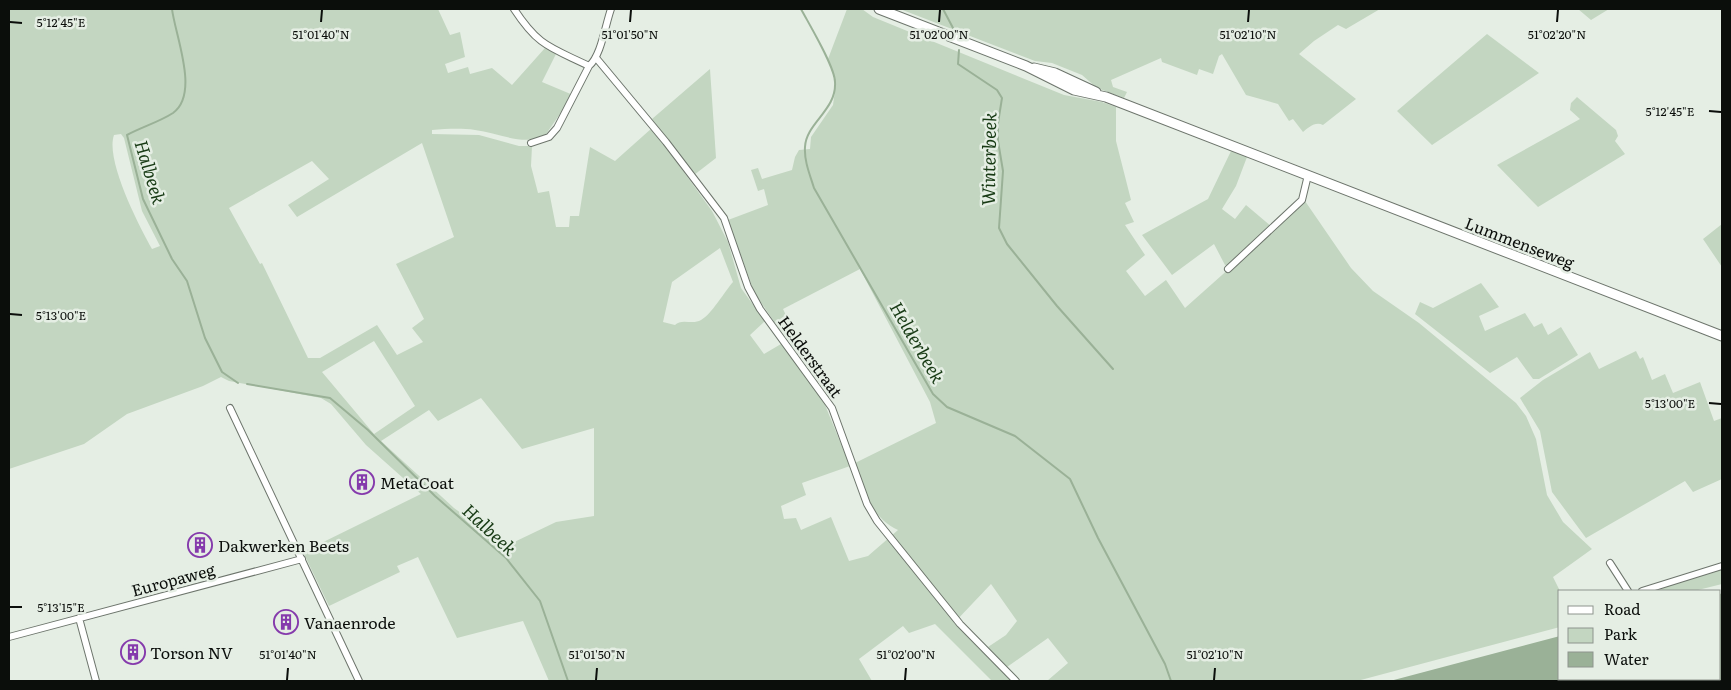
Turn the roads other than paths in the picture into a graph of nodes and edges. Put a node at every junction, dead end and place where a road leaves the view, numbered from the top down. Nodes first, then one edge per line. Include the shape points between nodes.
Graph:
1 (514, 9) edge
2 (611, 9) edge
3 (879, 9) edge
4 (597, 59) junction
5 (589, 66) junction
6 (531, 144) dead end
7 (1308, 175) junction
8 (1228, 269) dead end
9 (1722, 336) edge
10 (230, 408) dead end
11 (302, 559) junction
12 (1610, 564) dead end
13 (1722, 566) edge
14 (1627, 590) edge
15 (1645, 590) edge
16 (79, 618) junction
17 (9, 637) edge
18 (96, 681) edge
19 (359, 681) edge
20 (1016, 681) edge

1 - 5 street via 542,44
2 - 4 street
3 - 7 main road, Lummenseweg via 1026,66 1077,81 1104,96
4 - 5 street
4 - 20 street, Helderstraat via 724,218 748,287 760,309 832,408 867,504 877,521 960,624
5 - 6 street via 557,128 550,137
7 - 8 street via 1302,200
7 - 9 main road, Lummenseweg
10 - 11 street
11 - 16 street, Europaweg
11 - 19 street
12 - 14 street
13 - 15 street
16 - 17 street, Europaweg
16 - 18 street

